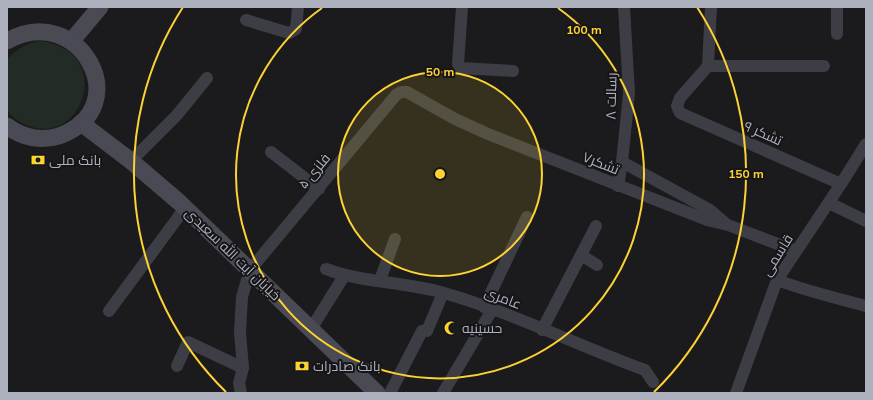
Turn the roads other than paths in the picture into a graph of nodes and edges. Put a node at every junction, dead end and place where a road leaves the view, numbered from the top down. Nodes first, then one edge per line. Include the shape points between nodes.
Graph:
1 (100, 7) edge
2 (298, 7) edge
3 (462, 7) edge
4 (624, 7) edge
5 (711, 7) edge
6 (837, 7) edge
7 (246, 20) dead end
8 (837, 34) dead end
9 (74, 38) junction
10 (7, 41) edge
11 (708, 66) junction
12 (824, 66) dead end
13 (513, 71) dead end
14 (207, 78) dead end
15 (401, 92) joint
16 (80, 123) junction
17 (7, 127) edge
18 (866, 144) edge
19 (272, 152) dead end
20 (131, 161) junction
21 (622, 162) junction
22 (841, 184) junction
23 (618, 186) junction
24 (319, 189) junction
25 (829, 203) junction
26 (185, 208) junction
27 (527, 217) dead end
28 (866, 221) edge
29 (728, 225) junction
30 (596, 226) dead end
31 (395, 239) dead end
32 (796, 251) junction
33 (580, 255) junction
34 (598, 265) dead end
35 (326, 269) dead end
36 (250, 270) junction
37 (344, 276) junction
38 (380, 280) junction
39 (777, 280) junction
40 (443, 293) junction
41 (866, 306) edge
42 (488, 308) junction
43 (109, 311) dead end
44 (311, 329) junction
45 (542, 330) junction
46 (177, 366) dead end
47 (243, 368) junction
48 (653, 382) dead end
49 (241, 393) edge
50 (377, 393) edge
51 (390, 393) edge
52 (443, 393) edge
53 (736, 393) edge

1 - 9 main road
2 - 7 street via 296,29 289,33
3 - 13 street via 458,64 460,68
4 - 21 street, رسالت ۸ via 629,93
5 - 11 street
6 - 8 street
9 - 10 main road via 61,31 46,28 30,30
9 - 16 main road via 86,50 94,64 98,79 91,110
11 - 12 street
11 - 22 street, تشکر ۹ via 680,98 677,106 680,113
14 - 20 street via 177,116
15 - 23 street, تشکر۷ via 407,92 488,134
15 - 24 street, فلزی ۵
16 - 17 main road via 68,133 53,138 37,139
16 - 20 main road, خیابان آیت الله سعیدی
18 - 22 street, قاسمی
19 - 24 street
20 - 26 main road, خیابان آیت الله سعیدی
21 - 23 street, رسالت ۸
21 - 29 street via 710,210
22 - 25 street, قاسمی
23 - 29 street, تشکر۷ via 707,220
24 - 36 street, فلزی ۵
25 - 28 street
25 - 32 street, قاسمی
26 - 36 main road, خیابان آیت الله سعیدی
26 - 43 street
27 - 42 street
29 - 32 street, تشکر۷
30 - 33 street
31 - 38 street
32 - 39 street, قاسمی
33 - 34 street
33 - 45 street
35 - 37 street, عامری
36 - 44 main road, خیابان آیت الله سعیدی
36 - 47 street via 242,297 240,332
37 - 38 street, عامری
37 - 44 street
38 - 40 street, عامری
39 - 41 street via 815,294 825,294
39 - 53 street, قاسمی
40 - 42 street, عامری
40 - 51 street via 427,331 422,331
42 - 45 street, عامری
42 - 52 street
44 - 50 main road, خیابان آیت الله سعیدی
45 - 48 street, عامری via 645,370
46 - 47 street via 188,342
47 - 49 street

